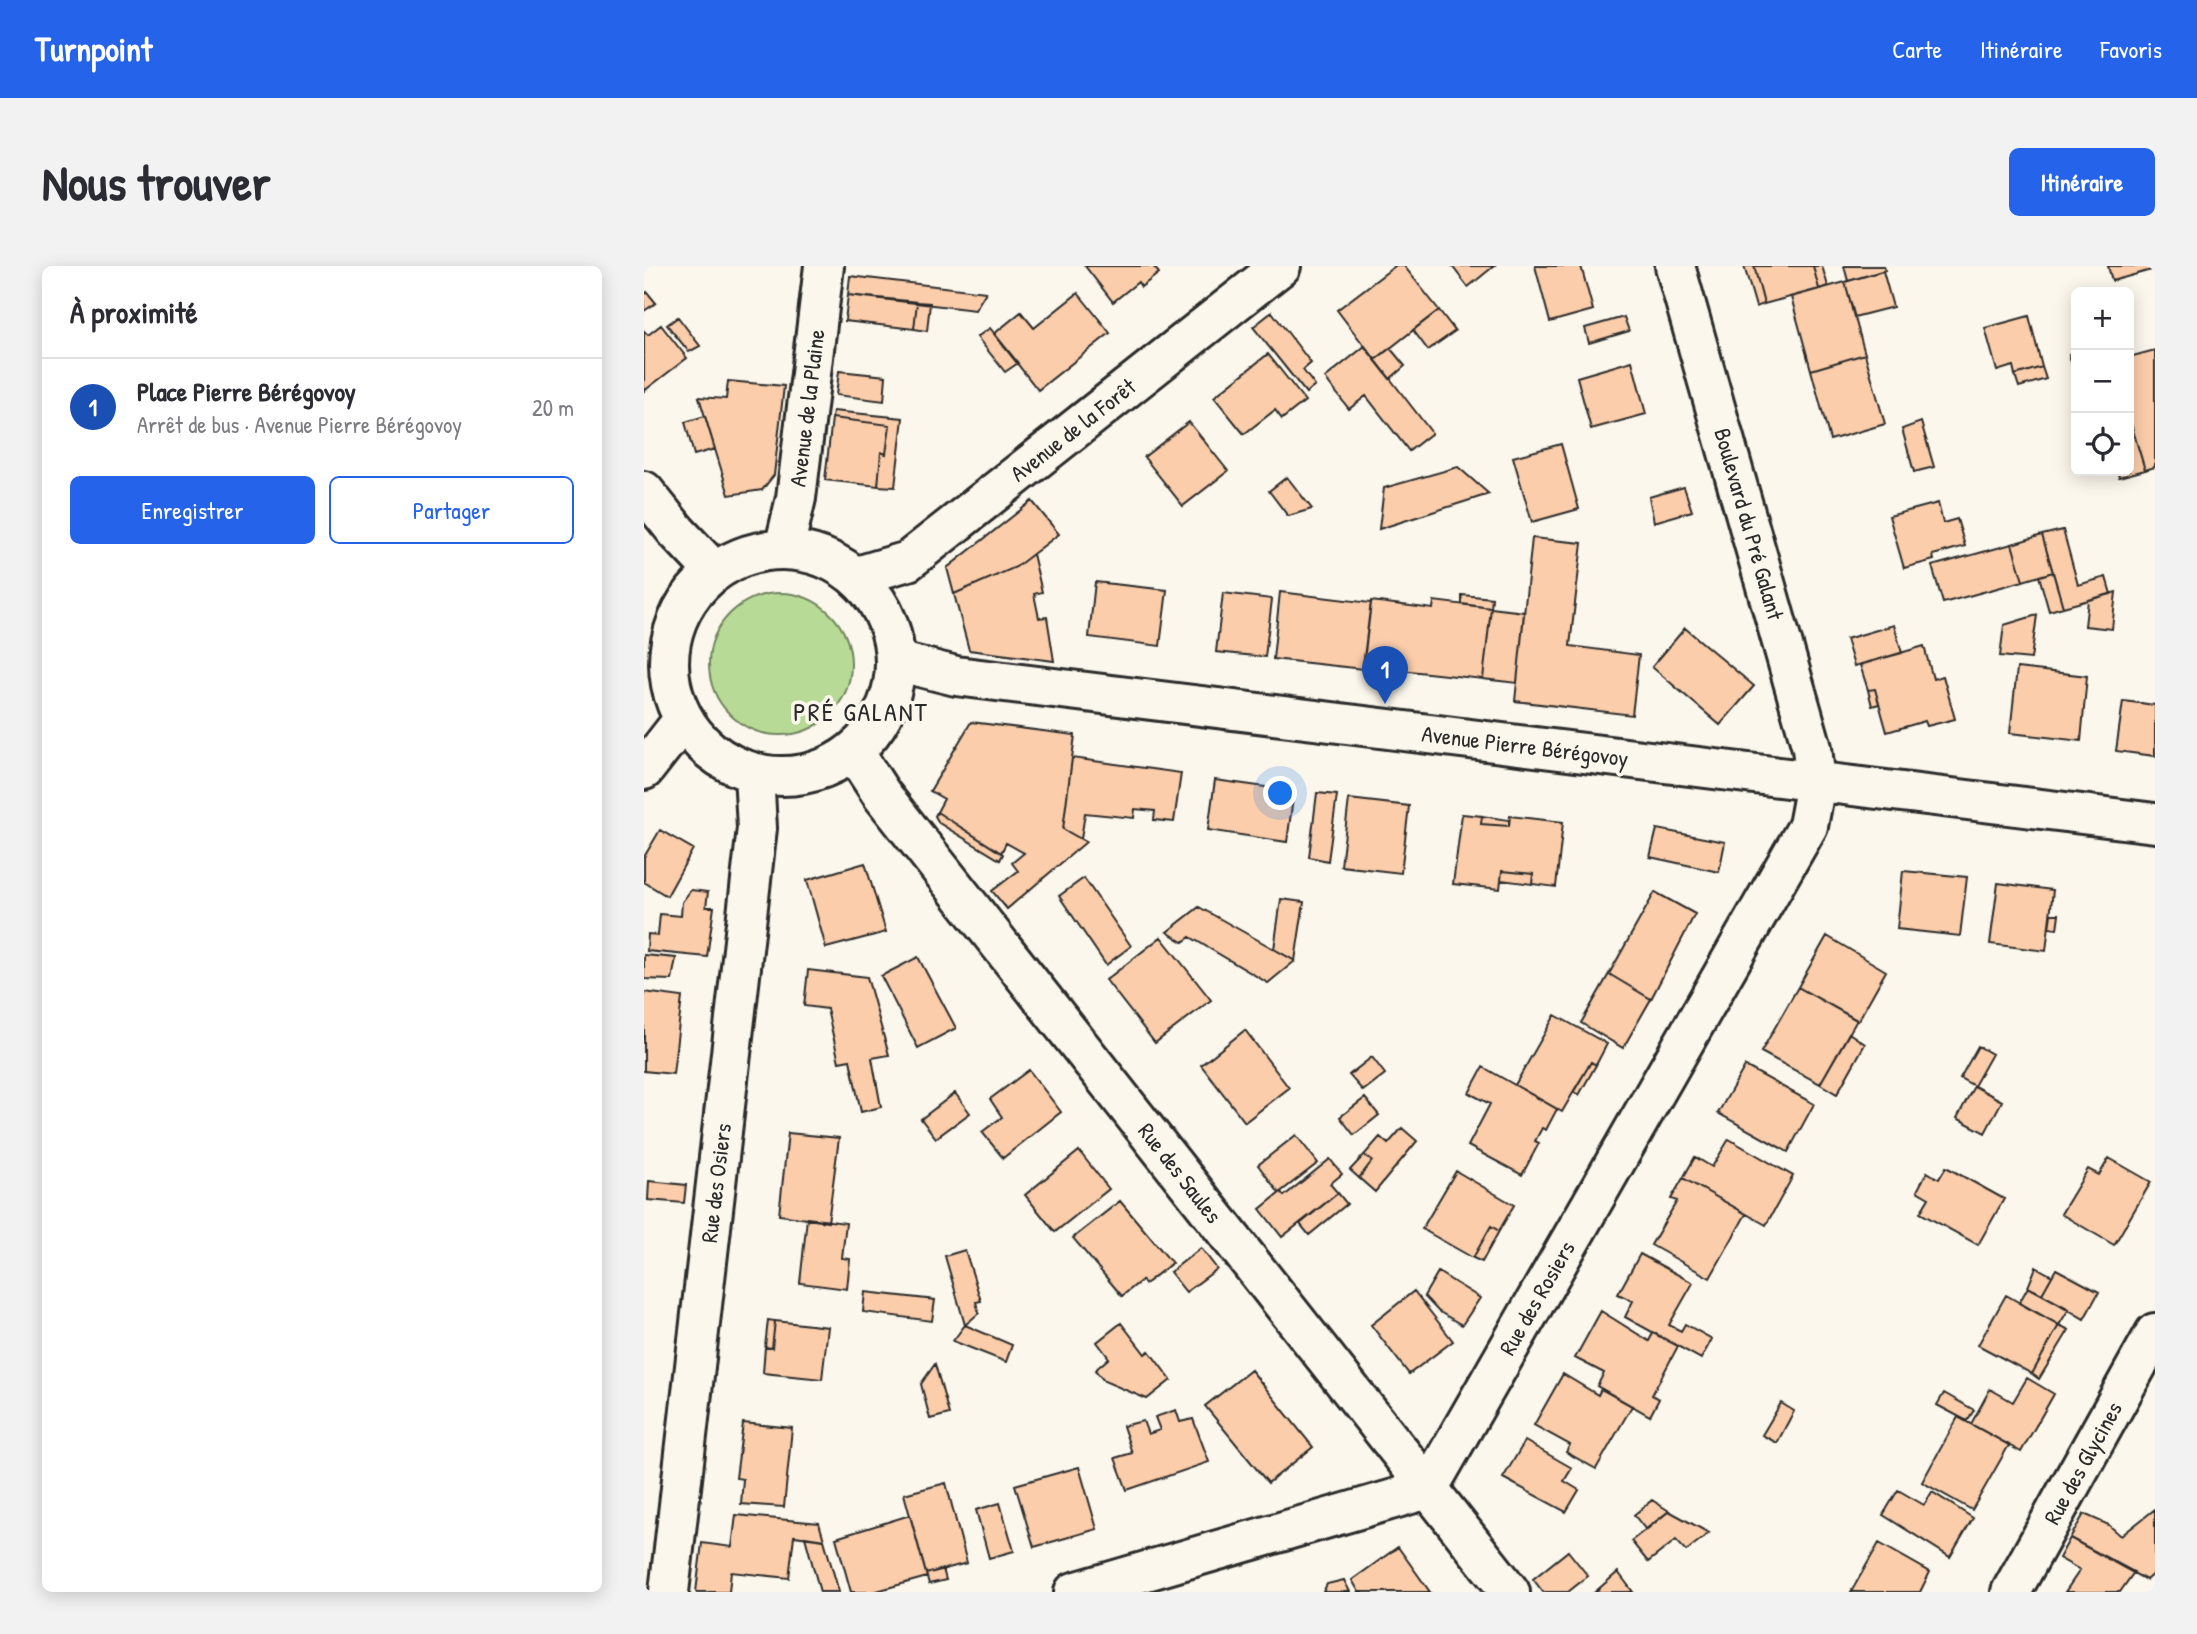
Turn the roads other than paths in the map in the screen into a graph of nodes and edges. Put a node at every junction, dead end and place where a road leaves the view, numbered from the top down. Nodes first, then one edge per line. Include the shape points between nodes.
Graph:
1 (824, 266) edge
2 (1281, 266) edge
3 (1675, 266) edge
4 (644, 491) edge
5 (785, 549) junction
6 (714, 571) junction
7 (857, 576) junction
8 (656, 649) edge
9 (896, 661) junction
10 (683, 720) junction
11 (854, 752) junction
12 (644, 770) edge
13 (754, 773) junction
14 (1816, 783) junction
15 (2155, 823) edge
16 (2155, 1333) edge
17 (1428, 1489) junction
18 (670, 1592) edge
19 (1074, 1592) edge
20 (1510, 1592) edge
21 (2011, 1592) edge

1 - 5 street, Avenue de la Plaine via 796,498
2 - 7 street, Avenue de la Forêt via 908,561
3 - 14 street, Boulevard du Pré Galant via 1812,748
4 - 6 street
5 - 6 street via 747,554
5 - 7 street via 823,556
6 - 8 street via 695,589
7 - 9 street via 878,600 892,629
8 - 10 street
9 - 11 street via 892,696 877,726
9 - 14 street, Avenue Pierre Bérégovoy via 956,676
10 - 12 street
10 - 13 street via 702,744 726,762
11 - 13 street via 812,772 789,776
11 - 17 street, Rue des Saules
13 - 18 street, Rue des Osiers via 757,828
14 - 15 street, Avenue Pierre Bérégovoy
14 - 17 street, Rue des Rosiers via 1808,826
16 - 21 street, Rue des Glycines
17 - 19 street
17 - 20 street, Rue des Saules

